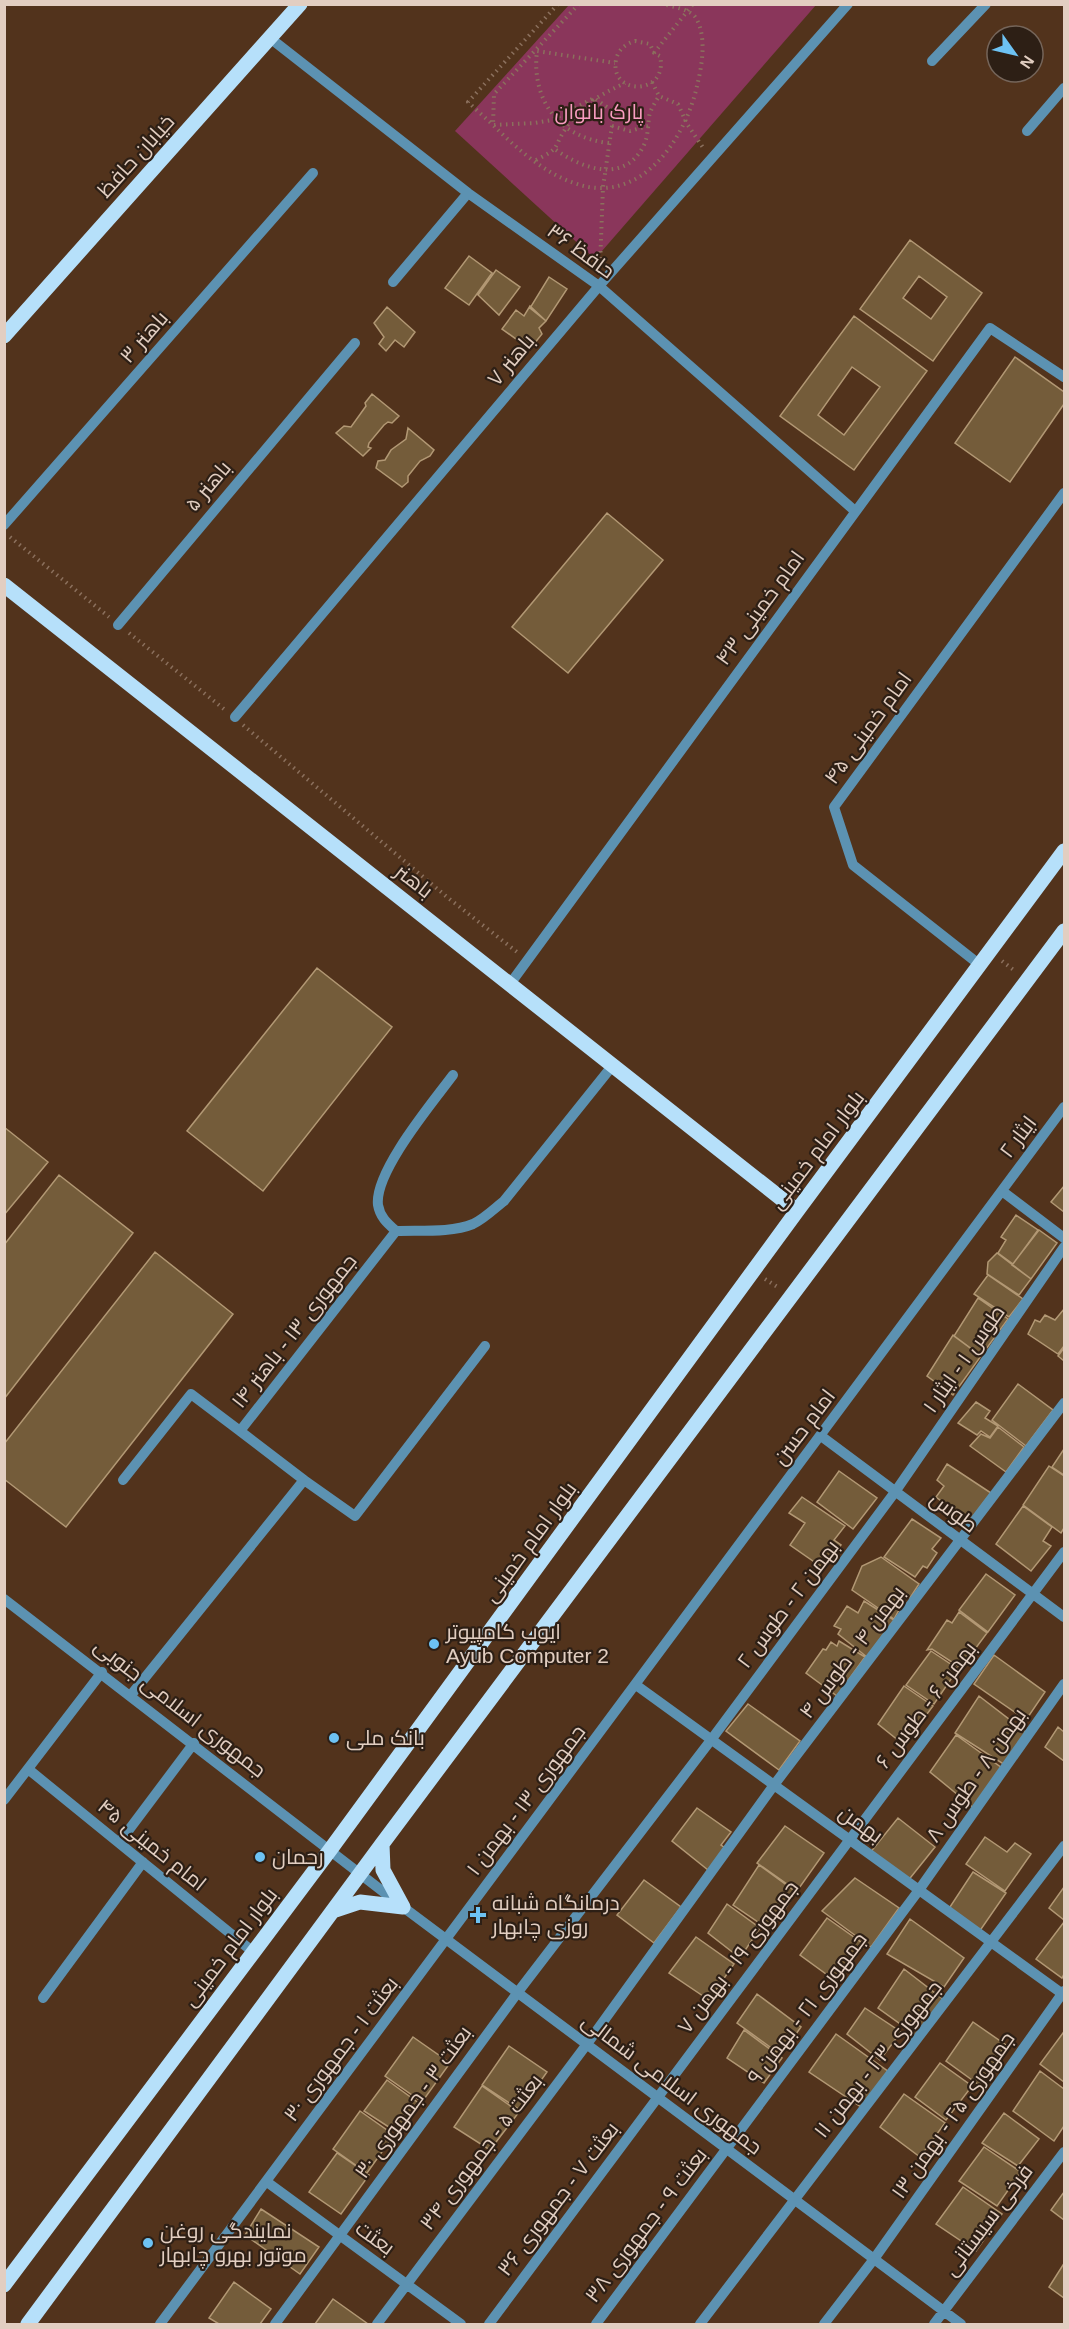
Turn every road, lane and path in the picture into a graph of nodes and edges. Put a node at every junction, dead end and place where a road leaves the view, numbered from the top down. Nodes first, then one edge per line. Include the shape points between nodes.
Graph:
1 (300, 4) edge
2 (558, 4) edge
3 (579, 4) edge
4 (663, 4) edge
5 (693, 4) edge
6 (848, 4) edge
7 (986, 4) edge
8 (687, 11) junction
9 (270, 38) junction
10 (537, 51) junction
11 (654, 52) junction
12 (932, 61) dead end
13 (615, 63) junction
14 (652, 82) junction
15 (625, 83) junction
16 (1065, 88) edge
17 (659, 96) junction
18 (594, 98) junction
19 (556, 118) junction
20 (687, 124) junction
21 (493, 125) junction
22 (612, 126) junction
23 (648, 126) junction
24 (566, 127) junction
25 (1027, 131) dead end
26 (609, 143) junction
27 (556, 150) junction
28 (536, 160) junction
29 (711, 160) junction
30 (606, 170) junction
31 (313, 173) dead end
32 (603, 187) junction
33 (468, 193) junction
34 (393, 282) dead end
35 (598, 286) junction
36 (4, 336) edge
37 (355, 343) dead end
38 (1065, 377) edge
39 (1065, 493) edge
40 (855, 512) junction
41 (4, 525) edge
42 (4, 532) edge
43 (4, 585) edge
44 (118, 625) junction
45 (235, 717) junction
46 (1065, 851) edge
47 (1065, 931) edge
48 (991, 951) junction
49 (527, 960) junction
50 (980, 965) junction
51 (1028, 981) junction
52 (510, 984) junction
53 (613, 1065) junction
54 (453, 1075) dead end
55 (1065, 1107) edge
56 (1002, 1191) junction
57 (797, 1211) junction
58 (396, 1231) junction
59 (1065, 1238) edge
60 (1065, 1247) edge
61 (754, 1271) junction
62 (792, 1296) junction
63 (485, 1346) dead end
64 (1065, 1402) edge
65 (240, 1431) junction
66 (821, 1436) junction
67 (123, 1480) dead end
68 (304, 1480) junction
69 (895, 1492) junction
70 (961, 1542) junction
71 (1065, 1552) edge
72 (1033, 1594) junction
73 (4, 1599) edge
74 (1065, 1617) edge
75 (102, 1672) junction
76 (1065, 1684) edge
77 (636, 1685) junction
78 (131, 1695) junction
79 (711, 1740) junction
80 (194, 1743) junction
81 (28, 1769) junction
82 (774, 1785) junction
83 (4, 1800) edge
84 (850, 1840) junction
85 (119, 1843) junction
86 (382, 1844) junction
87 (1065, 1846) edge
88 (330, 1850) junction
89 (143, 1862) junction
90 (361, 1874) junction
91 (919, 1890) junction
92 (404, 1907) junction
93 (333, 1911) junction
94 (447, 1939) junction
95 (993, 1943) junction
96 (252, 1951) junction
97 (518, 1992) junction
98 (1064, 1993) edge
99 (43, 1998) dead end
100 (587, 2043) junction
101 (658, 2097) junction
102 (727, 2149) junction
103 (1065, 2152) edge
104 (267, 2182) junction
105 (794, 2199) junction
106 (340, 2236) junction
107 (874, 2259) junction
108 (4, 2284) edge
109 (406, 2285) junction
110 (944, 2312) junction
111 (28, 2325) edge
112 (160, 2325) edge
113 (275, 2325) edge
114 (377, 2325) edge
115 (461, 2325) edge
116 (489, 2325) edge
117 (596, 2325) edge
118 (700, 2325) edge
119 (824, 2325) edge
120 (934, 2325) edge
121 (961, 2325) edge

1 - 9 main road, خیابان حافظ
2 - 21 path via 468,102
3 - 10 path
4 - 8 path
5 - 8 path
6 - 29 street, باهنر ۷
7 - 12 street
8 - 11 path
8 - 20 path via 696,17 702,63
9 - 33 street, حافظ ۳۶
9 - 36 main road, خیابان حافظ
10 - 13 path
10 - 19 path via 537,80 547,107
10 - 21 path via 494,94
11 - 13 path via 650,44 635,41 621,49
11 - 14 path via 661,63
13 - 15 path
14 - 15 path via 639,87
14 - 17 path
15 - 18 path
16 - 25 street
17 - 20 path via 678,104
17 - 23 path via 649,114
18 - 19 path
18 - 22 path via 614,112
18 - 24 path
19 - 21 path
19 - 24 path
20 - 29 path
20 - 32 path via 662,159 632,180
21 - 28 path
22 - 23 path via 630,131
22 - 26 path
23 - 30 path via 639,153 628,163
24 - 26 path via 582,139
24 - 27 path
26 - 30 path
27 - 28 path
27 - 30 path via 578,165
28 - 32 path via 575,184
29 - 35 street, باهنر ۷
30 - 32 path
31 - 41 street, باهنر ۳
32 - 35 path
33 - 34 street
33 - 35 street, حافظ ۳۶
35 - 40 street, حافظ ۳۶
35 - 45 street, باهنر ۷
37 - 44 street, باهنر ۵
38 - 40 street, امام خمینی ۴۳ via 990,328
39 - 50 street, امام خمینی ۴۵ via 834,807 853,865
40 - 49 street, امام خمینی ۴۳
42 - 44 path
43 - 52 main road, باهنر
44 - 45 path
45 - 49 path via 267,748
46 - 48 main road, بلوار امام خمینی
47 - 51 main road
48 - 50 main road, بلوار امام خمینی
48 - 51 path
49 - 52 street, امام خمینی ۴۳
50 - 57 main road, بلوار امام خمینی
51 - 62 main road
52 - 53 main road, باهنر
53 - 57 main road, باهنر
53 - 58 street via 504,1201 490,1212 473,1224
54 - 58 street via 406,1139 380,1187 378,1205 383,1220
55 - 56 street, ایثار ۲
56 - 59 street
56 - 66 street, امام حسن
57 - 61 main road, بلوار امام خمینی
58 - 65 street, جمهوری ۱۳ - باهنر ۱۴
60 - 69 street, طوس ۱ - ایثار ۱
61 - 62 path
61 - 88 main road, بلوار امام خمینی
62 - 86 main road
63 - 68 street, جمهوری ۱۳ - باهنر ۱۴ via 355,1516
64 - 70 street, بهمن ۴ - طوس ۴
65 - 67 street via 191,1394
65 - 68 street, جمهوری ۱۳ - باهنر ۱۴
66 - 69 street, طوس
66 - 77 street, امام حسن
68 - 78 street
69 - 70 street, طوس
69 - 79 street, بهمن ۲ - طوس ۲
70 - 72 street, طوس
70 - 82 street, بهمن ۴ - طوس ۴
71 - 72 street, بهمن ۶ - طوس ۶
72 - 74 street, طوس
72 - 84 street, بهمن ۶ - طوس ۶
73 - 75 street, جمهوری اسلامی جنوبی
75 - 78 street, جمهوری اسلامی جنوبی
75 - 81 street
76 - 91 street, بهمن ۸ - طوس ۸
77 - 79 street, بهمن
77 - 94 street, جمهوری ۱۳ - بهمن ۱
78 - 80 street, جمهوری اسلامی جنوبی
79 - 82 street, بهمن
79 - 97 street, بهمن ۲ - طوس ۲
80 - 85 street
80 - 88 street, جمهوری اسلامی جنوبی
81 - 83 street
81 - 85 street, امام خمینی ۴۵
82 - 84 street, بهمن
82 - 100 street, بهمن ۴ - طوس ۴
84 - 91 street, بهمن
84 - 101 street, جمهوری ۱۹ - بهمن ۷
85 - 89 street, امام خمینی ۴۵
86 - 90 main road
86 - 92 main road via 383,1870
87 - 95 street, جمهوری ۲۳ - بهمن ۱۱
88 - 90 street, جمهوری اسلامی جنوبی
88 - 96 main road, بلوار امام خمینی
89 - 96 street, امام خمینی ۴۵
89 - 99 street
90 - 92 street, جمهوری اسلامی شمالی
90 - 93 main road
91 - 95 street, بهمن
91 - 102 street, جمهوری ۲۱ - بهمن ۹
92 - 93 main road via 360,1902
92 - 94 street, جمهوری اسلامی شمالی
93 - 111 main road
94 - 97 street, جمهوری اسلامی شمالی
94 - 104 street, بعثت ۱ - جمهوری ۳۰
95 - 98 street, بهمن
95 - 105 street, جمهوری ۲۳ - بهمن ۱۱
96 - 108 main road, بلوار امام خمینی
97 - 100 street, جمهوری اسلامی شمالی
97 - 106 street, بعثت ۳ - جمهوری ۳۰
98 - 107 street, جمهوری ۲۵ - بهمن ۱۳
100 - 101 street, جمهوری اسلامی شمالی
100 - 109 street, بعثت ۵ - جمهوری ۳۴
101 - 102 street, جمهوری اسلامی شمالی
101 - 116 street, بعثت ۷ - جمهوری ۳۶
102 - 105 street, جمهوری اسلامی شمالی
102 - 117 street, بعثت ۹ - جمهوری ۳۸
103 - 110 street, فرخی سیستانی
104 - 106 street, بعثت
104 - 112 street, بعثت ۱ - جمهوری ۳۰
105 - 107 street, جمهوری اسلامی شمالی
105 - 118 street, جمهوری ۲۳ - بهمن ۱۱
106 - 109 street, بعثت
106 - 113 street, بعثت ۳ - جمهوری ۳۰
107 - 110 street, جمهوری اسلامی شمالی
107 - 119 street, جمهوری ۲۵ - بهمن ۱۳
109 - 114 street, بعثت ۵ - جمهوری ۳۴
109 - 115 street, بعثت
110 - 120 street, فرخی سیستانی
110 - 121 street, جمهوری اسلامی شمالی

